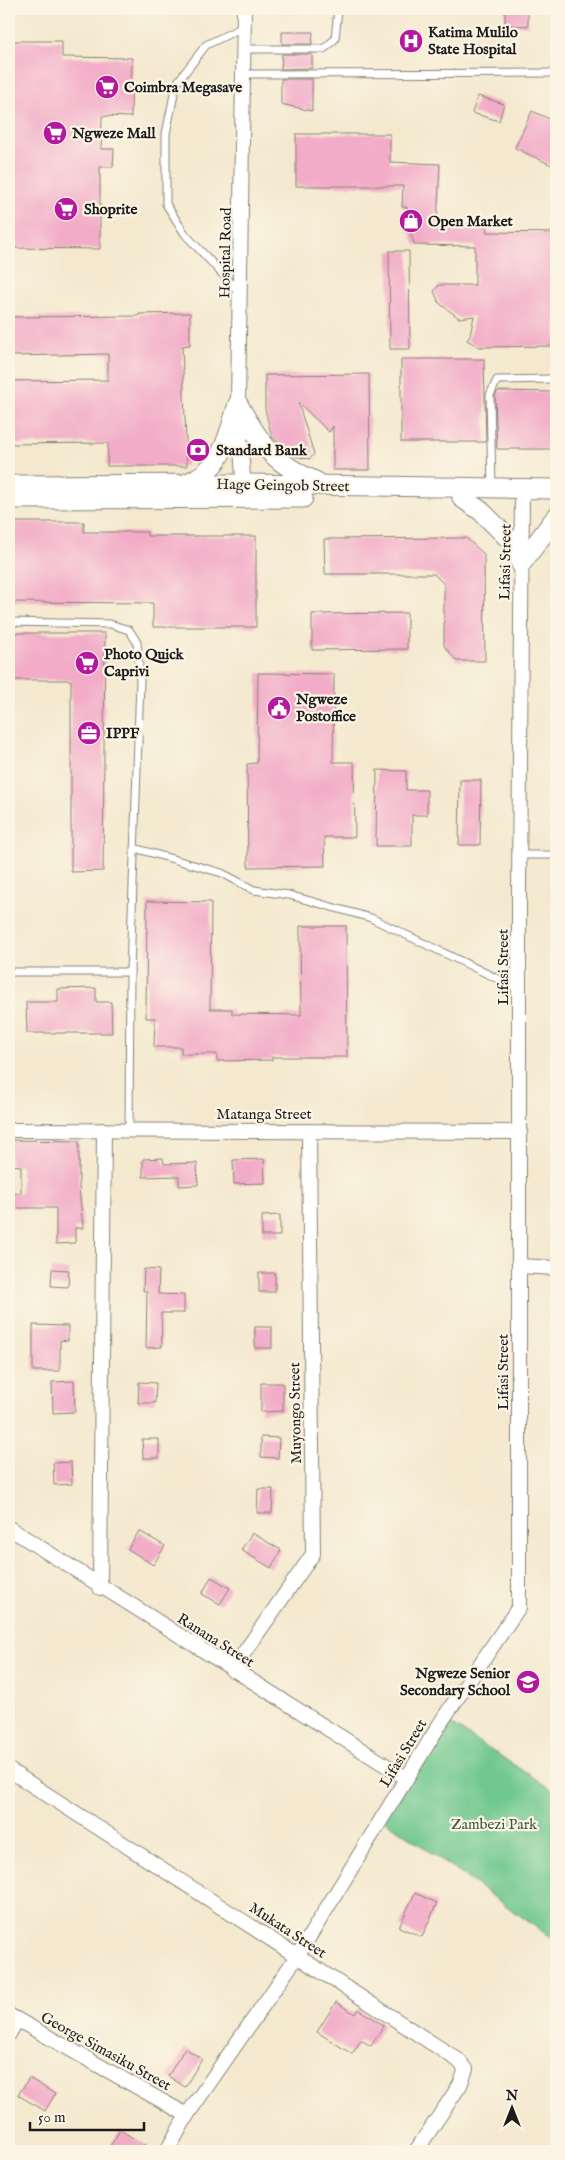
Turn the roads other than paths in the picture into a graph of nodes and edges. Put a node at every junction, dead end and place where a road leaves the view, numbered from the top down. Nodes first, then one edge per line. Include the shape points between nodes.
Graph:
1 (244, 9) edge
2 (338, 9) edge
3 (244, 27) junction
4 (244, 49) junction
5 (556, 73) edge
6 (244, 74) junction
7 (240, 294) junction
8 (550, 379) dead end
9 (238, 404) junction
10 (9, 485) edge
11 (184, 485) junction
12 (326, 485) junction
13 (492, 488) junction
14 (556, 489) edge
15 (244, 491) junction
16 (522, 494) junction
17 (462, 498) junction
18 (556, 498) edge
19 (9, 499) edge
20 (556, 517) edge
21 (521, 564) junction
22 (9, 622) edge
23 (134, 848) junction
24 (519, 855) junction
25 (556, 855) edge
26 (9, 972) edge
27 (130, 972) junction
28 (519, 989) junction
29 (9, 1130) edge
30 (104, 1130) junction
31 (128, 1130) junction
32 (309, 1131) junction
33 (520, 1132) junction
34 (520, 1266) junction
35 (556, 1268) edge
36 (9, 1528) edge
37 (100, 1588) junction
38 (232, 1670) junction
39 (9, 1770) edge
40 (406, 1778) junction
41 (298, 1955) junction
42 (13, 2017) edge
43 (9, 2034) edge
44 (187, 2115) junction
45 (167, 2151) edge
46 (416, 2151) edge

1 - 3 street, Hospital Road
2 - 4 lane via 335,39 324,49
3 - 4 street, Hospital Road
3 - 7 lane via 206,45 176,84 166,134 166,204 185,234
4 - 6 street, Hospital Road
5 - 6 lane
6 - 7 street, Hospital Road
7 - 9 street, Hospital Road
8 - 13 lane via 498,380 492,388
9 - 11 street via 224,449 200,478
9 - 12 street via 269,452 287,468
9 - 15 street, Hospital Road
10 - 11 street, Hage Geingob Street
11 - 15 street, Hage Geingob Street
12 - 13 street, Hage Geingob Street
12 - 15 street, Hage Geingob Street
13 - 16 street, Hage Geingob Street
14 - 16 street, Hage Geingob Street
15 - 17 street, Hage Geingob Street
15 - 19 street, Hage Geingob Street
16 - 17 street, Hage Geingob Street
16 - 18 street, Hage Geingob Street
16 - 21 street, Lifasi Street
17 - 21 street via 481,511 513,543
20 - 21 street
21 - 24 street, Lifasi Street
22 - 23 lane via 110,624 128,630 137,642 140,680
23 - 27 lane
23 - 28 lane via 222,873 254,890 289,895 371,918
24 - 25 lane
24 - 28 street, Lifasi Street
26 - 27 lane
27 - 31 lane
28 - 33 street, Lifasi Street
29 - 30 street, Matanga Street
30 - 31 street, Matanga Street
30 - 37 street
31 - 32 street, Matanga Street
32 - 33 street, Matanga Street
32 - 38 street, Muyongo Street via 313,1554
33 - 34 street, Lifasi Street
34 - 35 street
34 - 40 street, Lifasi Street via 519,1607
36 - 37 street, Ranana Street
37 - 38 street, Ranana Street
38 - 40 street, Ranana Street
39 - 41 street, Mukata Street
40 - 41 street, Lifasi Street
41 - 44 street, Lifasi Street
41 - 46 street, Mukata Street via 458,2060 466,2069 460,2085
42 - 43 street
42 - 44 street, George Simasiku Street
44 - 45 street, Lifasi Street

